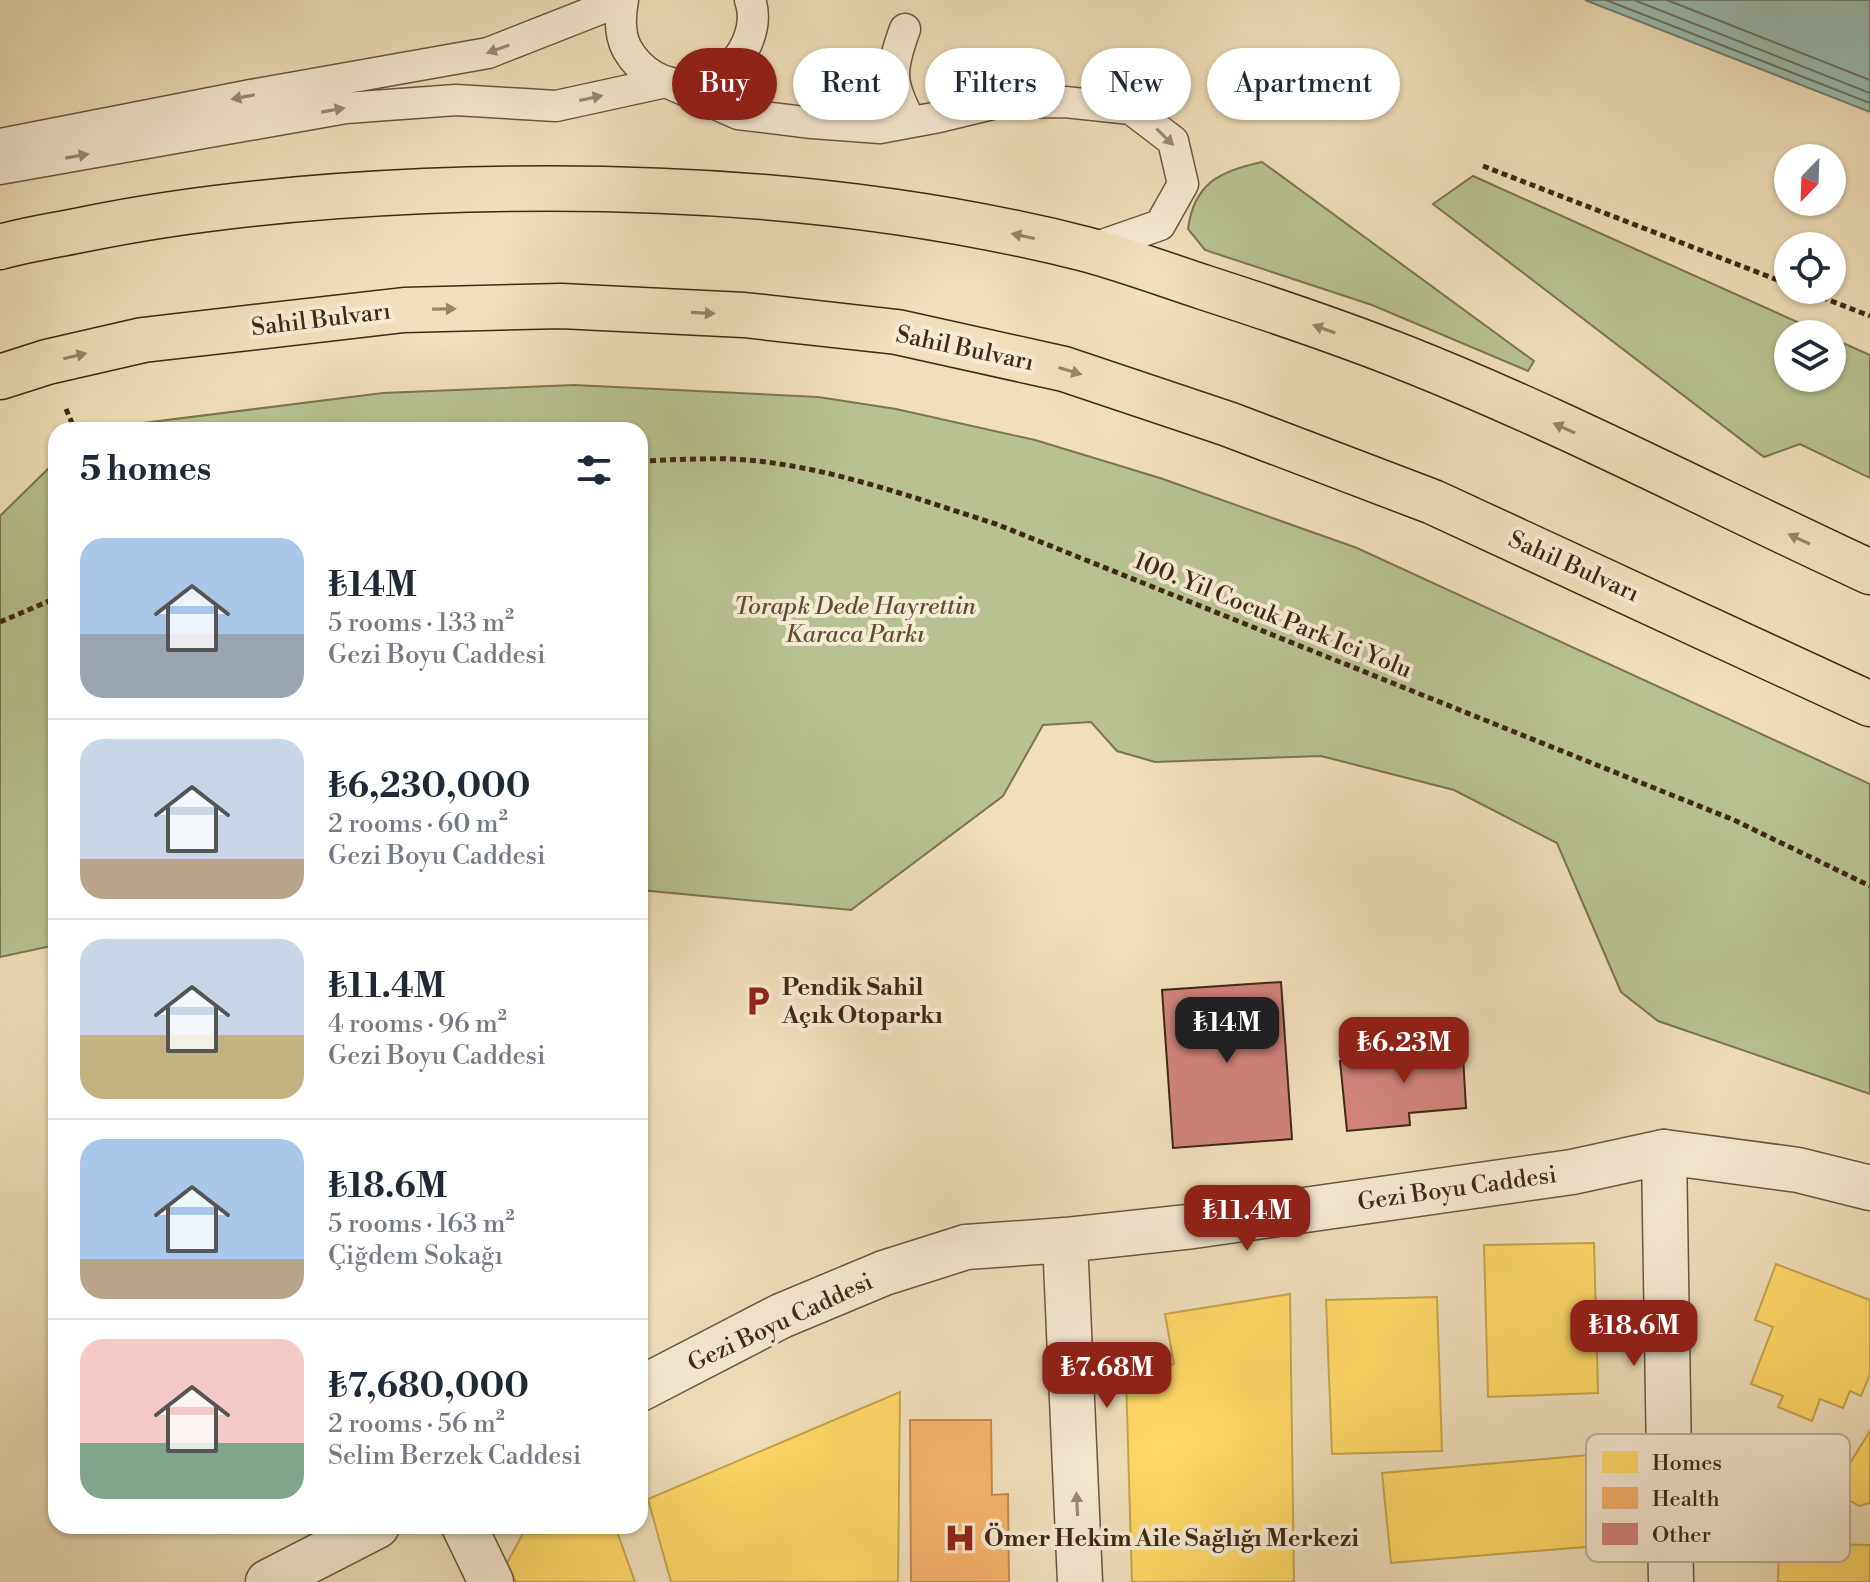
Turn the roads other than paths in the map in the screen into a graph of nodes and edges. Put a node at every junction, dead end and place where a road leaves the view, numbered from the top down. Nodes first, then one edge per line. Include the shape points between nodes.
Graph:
1 (623, 0) edge
2 (750, 0) edge
3 (905, 29) dead end
4 (666, 82) junction
5 (911, 122) junction
6 (0, 144) edge
7 (0, 169) edge
8 (0, 247) edge
9 (1088, 250) junction
10 (0, 377) edge
11 (1870, 572) edge
12 (1870, 704) edge
13 (1664, 1152) junction
14 (1870, 1188) edge
15 (1065, 1240) junction
16 (648, 1385) edge
17 (1669, 1434) edge
18 (361, 1534) edge
19 (468, 1534) edge
20 (1671, 1562) edge
21 (268, 1582) edge
22 (491, 1582) edge
23 (1080, 1582) edge
24 (1671, 1582) edge

1 - 4 lane via 620,23 627,48 641,66
1 -> 6 lane via 488,53
2 - 4 lane via 752,31 740,59 702,83
3 - 5 lane via 892,76
4 - 5 lane via 738,114 880,128
7 -> 4 lane via 346,108 456,100 556,106
5 -> 9 lane via 997,103 1065,102 1131,109 1173,141 1183,184 1160,225
9 -> 8 highway via 828,202 493,188 201,209
11 -> 9 highway via 1401,357
10 -> 12 highway, Sahil Bulvarı via 143,340 404,310 561,306 744,315 897,332 1064,369 1390,485
13 - 14 street, Gezi Boyu Caddesi via 1798,1170
13 - 15 street, Gezi Boyu Caddesi via 1572,1172
13 - 17 street
15 - 16 street, Gezi Boyu Caddesi via 966,1247 884,1273 781,1316
23 -> 15 street
18 - 21 street
19 - 22 street
20 - 24 street

